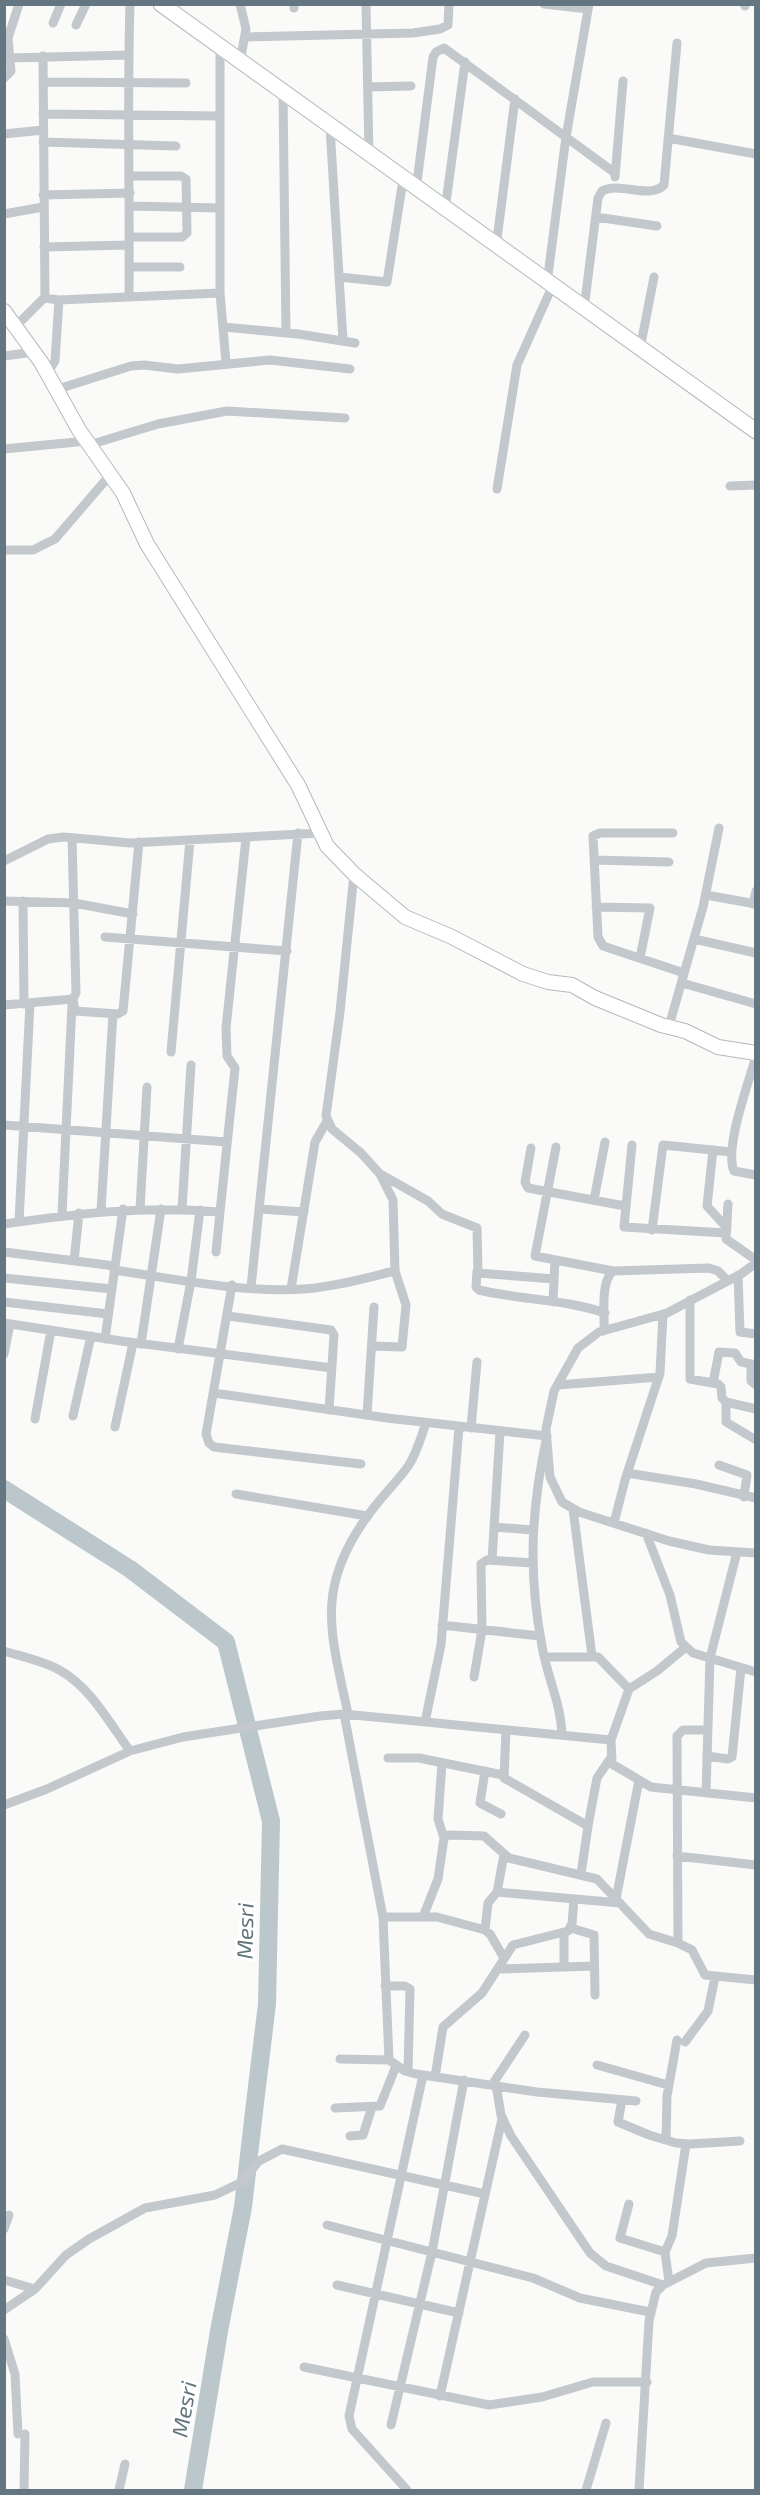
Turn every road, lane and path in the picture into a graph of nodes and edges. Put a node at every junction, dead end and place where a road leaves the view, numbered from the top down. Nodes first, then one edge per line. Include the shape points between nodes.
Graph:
1 (19, 4) edge
2 (61, 4) edge
3 (86, 4) edge
4 (130, 4) edge
5 (240, 4) edge
6 (366, 4) edge
7 (448, 4) edge
8 (544, 4) edge
9 (167, 7) edge
10 (588, 7) edge
11 (53, 23) dead end
12 (76, 26) dead end
13 (367, 34) junction
14 (246, 37) junction
15 (677, 43) dead end
16 (220, 47) junction
17 (129, 55) junction
18 (43, 56) junction
19 (10, 58) junction
20 (240, 62) junction
21 (465, 62) junction
22 (4, 78) edge
23 (623, 81) dead end
24 (43, 82) junction
25 (128, 83) junction
26 (186, 84) dead end
27 (411, 86) dead end
28 (368, 87) junction
29 (283, 93) junction
30 (515, 99) junction
31 (43, 114) junction
32 (130, 116) junction
33 (219, 116) junction
34 (330, 127) junction
35 (43, 130) junction
36 (4, 134) edge
37 (566, 136) junction
38 (668, 138) junction
39 (43, 142) junction
40 (130, 144) junction
41 (176, 146) dead end
42 (756, 154) edge
43 (369, 155) junction
44 (615, 174) junction
45 (130, 176) junction
46 (403, 180) junction
47 (614, 187) junction
48 (416, 190) junction
49 (130, 194) junction
50 (43, 195) junction
51 (130, 206) junction
52 (43, 207) junction
53 (187, 207) junction
54 (220, 208) junction
55 (445, 210) junction
56 (4, 214) edge
57 (596, 217) junction
58 (657, 226) dead end
59 (129, 241) junction
60 (44, 247) junction
61 (496, 247) junction
62 (129, 267) junction
63 (180, 267) dead end
64 (339, 277) junction
65 (654, 277) dead end
66 (550, 285) junction
67 (220, 293) junction
68 (45, 297) junction
69 (129, 297) junction
70 (59, 300) junction
71 (584, 309) junction
72 (4, 311) edge
73 (15, 327) junction
74 (223, 327) junction
75 (286, 333) junction
76 (344, 341) junction
77 (355, 343) dead end
78 (640, 349) junction
79 (34, 352) junction
80 (4, 356) edge
81 (226, 363) junction
82 (350, 369) dead end
83 (47, 374) junction
84 (58, 389) junction
85 (345, 418) dead end
86 (756, 431) edge
87 (88, 443) junction
88 (4, 449) edge
89 (110, 475) junction
90 (756, 485) edge
91 (730, 486) dead end
92 (496, 489) dead end
93 (4, 550) edge
94 (719, 828) dead end
95 (298, 833) junction
96 (321, 833) junction
97 (673, 833) dead end
98 (72, 837) junction
99 (246, 838) junction
100 (190, 840) junction
101 (139, 842) junction
102 (594, 860) junction
103 (4, 861) edge
104 (669, 862) dead end
105 (354, 874) junction
106 (756, 891) edge
107 (706, 895) junction
108 (4, 901) edge
109 (23, 901) junction
110 (74, 903) junction
111 (754, 904) edge
112 (596, 907) junction
113 (133, 914) junction
114 (105, 937) dead end
115 (131, 939) junction
116 (694, 939) junction
117 (183, 943) junction
118 (233, 947) junction
119 (287, 951) junction
120 (756, 953) edge
121 (640, 958) junction
122 (684, 973) junction
123 (682, 983) junction
124 (72, 1002) junction
125 (27, 1003) junction
126 (756, 1004) edge
127 (4, 1005) edge
128 (114, 1014) junction
129 (669, 1026) junction
130 (171, 1052) dead end
131 (756, 1054) edge
132 (191, 1065) dead end
133 (147, 1087) dead end
134 (327, 1121) junction
135 (4, 1125) edge
136 (24, 1126) junction
137 (65, 1129) junction
138 (107, 1132) junction
139 (144, 1136) junction
140 (187, 1139) junction
141 (227, 1142) junction
142 (605, 1143) dead end
143 (632, 1145) dead end
144 (556, 1147) dead end
145 (531, 1148) dead end
146 (713, 1150) junction
147 (732, 1152) junction
148 (380, 1174) junction
149 (756, 1175) edge
150 (547, 1191) junction
151 (594, 1200) junction
152 (728, 1204) dead end
153 (625, 1206) junction
154 (123, 1209) junction
155 (140, 1209) junction
156 (161, 1209) junction
157 (182, 1209) junction
158 (260, 1209) junction
159 (200, 1210) junction
160 (101, 1211) junction
161 (220, 1212) junction
162 (304, 1212) junction
163 (79, 1213) junction
164 (62, 1214) junction
165 (19, 1222) junction
166 (4, 1224) edge
167 (652, 1230) junction
168 (726, 1231) junction
169 (4, 1252) edge
170 (216, 1252) dead end
171 (555, 1260) junction
172 (74, 1261) junction
173 (755, 1264) edge
174 (115, 1268) junction
175 (395, 1271) junction
176 (477, 1271) junction
177 (613, 1271) junction
178 (152, 1275) junction
179 (738, 1275) junction
180 (4, 1278) edge
181 (554, 1279) junction
182 (191, 1281) junction
183 (728, 1281) junction
184 (232, 1285) junction
185 (251, 1287) junction
186 (112, 1289) junction
187 (291, 1289) junction
188 (690, 1300) junction
189 (4, 1302) edge
190 (554, 1302) junction
191 (374, 1307) dead end
192 (605, 1313) junction
193 (108, 1314) junction
194 (663, 1314) junction
195 (228, 1316) junction
196 (7, 1323) edge
197 (51, 1330) junction
198 (604, 1331) junction
199 (756, 1334) edge
200 (91, 1336) junction
201 (105, 1339) junction
202 (137, 1344) junction
203 (372, 1346) junction
204 (178, 1349) junction
205 (4, 1354) edge
206 (222, 1354) junction
207 (477, 1362) dead end
208 (753, 1364) edge
209 (332, 1368) junction
210 (659, 1377) junction
211 (713, 1383) junction
212 (558, 1385) junction
213 (756, 1385) edge
214 (214, 1394) junction
215 (726, 1402) junction
216 (756, 1409) edge
217 (329, 1410) junction
218 (367, 1415) junction
219 (73, 1416) dead end
220 (35, 1419) dead end
221 (424, 1422) junction
222 (115, 1427) dead end
223 (459, 1427) junction
224 (471, 1428) junction
225 (500, 1432) junction
226 (547, 1437) junction
227 (756, 1440) edge
228 (361, 1464) dead end
229 (719, 1465) dead end
230 (627, 1473) junction
231 (236, 1494) dead end
232 (744, 1497) junction
233 (756, 1498) edge
234 (573, 1509) junction
235 (367, 1516) junction
236 (614, 1523) junction
237 (494, 1527) junction
238 (532, 1530) junction
239 (646, 1533) junction
240 (737, 1552) junction
241 (756, 1553) edge
242 (492, 1560) junction
243 (533, 1563) junction
244 (442, 1625) junction
245 (482, 1630) junction
246 (540, 1636) junction
247 (686, 1647) junction
248 (4, 1652) edge
249 (592, 1656) junction
250 (544, 1657) junction
251 (710, 1658) junction
252 (741, 1668) junction
253 (756, 1672) edge
254 (474, 1677) dead end
255 (629, 1689) junction
256 (346, 1714) junction
257 (425, 1722) junction
258 (506, 1730) junction
259 (708, 1730) junction
260 (562, 1735) junction
261 (611, 1740) junction
262 (130, 1751) junction
263 (612, 1756) junction
264 (707, 1756) junction
265 (388, 1758) dead end
266 (442, 1763) junction
267 (485, 1772) junction
268 (503, 1775) junction
269 (639, 1780) junction
270 (679, 1790) junction
271 (706, 1793) junction
272 (756, 1798) edge
273 (4, 1804) edge
274 (501, 1814) dead end
275 (588, 1826) junction
276 (444, 1838) junction
277 (504, 1855) junction
278 (677, 1856) junction
279 (756, 1865) edge
280 (581, 1874) junction
281 (497, 1892) junction
282 (574, 1899) junction
283 (618, 1901) junction
284 (383, 1917) junction
285 (423, 1917) junction
286 (485, 1930) junction
287 (568, 1930) junction
288 (678, 1943) junction
289 (504, 1958) junction
290 (564, 1966) junction
291 (594, 1966) junction
292 (498, 1969) junction
293 (715, 1977) junction
294 (756, 1980) edge
295 (385, 1986) junction
296 (595, 1995) dead end
297 (525, 2035) dead end
298 (340, 2059) dead end
299 (393, 2063) junction
300 (597, 2065) dead end
301 (408, 2072) junction
302 (423, 2075) junction
303 (435, 2077) junction
304 (464, 2080) junction
305 (494, 2085) junction
306 (668, 2085) junction
307 (622, 2100) junction
308 (636, 2101) dead end
309 (372, 2107) junction
310 (335, 2108) dead end
311 (502, 2119) junction
312 (350, 2136) dead end
313 (666, 2140) junction
314 (740, 2140) dead end
315 (686, 2144) junction
316 (403, 2175) junction
317 (445, 2185) junction
318 (485, 2194) junction
319 (628, 2204) dead end
320 (9, 2215) dead end
321 (327, 2225) dead end
322 (4, 2229) edge
323 (389, 2241) junction
324 (432, 2252) junction
325 (665, 2252) junction
326 (756, 2258) edge
327 (472, 2262) junction
328 (4, 2280) edge
329 (666, 2283) junction
330 (337, 2285) dead end
331 (35, 2289) junction
332 (376, 2294) junction
333 (419, 2305) junction
334 (4, 2310) edge
335 (650, 2312) junction
336 (459, 2313) junction
337 (4, 2339) edge
338 (304, 2367) dead end
339 (358, 2378) junction
340 (647, 2382) junction
341 (400, 2387) junction
342 (440, 2396) junction
343 (606, 2423) dead end
344 (391, 2425) dead end
345 (125, 2464) dead end
346 (24, 2490) edge
347 (119, 2490) edge
348 (407, 2490) edge
349 (586, 2490) edge
350 (639, 2490) edge

1 - 19 street via 8,38
2 - 11 street
3 - 12 street
4 - 17 street
5 - 14 street
6 - 13 street
7 - 13 street via 445,27 413,33
8 - 10 street
9 - 16 main road
10 - 37 street
13 - 14 street
13 - 28 street
14 - 20 street
15 - 38 street
16 - 20 main road
16 - 33 street
17 - 18 street
17 - 25 street
18 - 19 street
18 - 24 street
19 - 22 street via 10,75
20 - 29 main road
21 - 30 street
21 - 48 street via 444,48 433,57
21 - 55 street
23 - 44 street
24 - 25 street
24 - 31 street
25 - 26 street
25 - 32 street
27 - 28 street
28 - 43 street
29 - 34 main road
29 - 75 street
30 - 37 street
30 - 61 street
31 - 32 street
31 - 35 street
32 - 33 street
32 - 40 street
33 - 54 street
34 - 43 main road
34 - 64 street
35 - 36 street
35 - 39 street
37 - 44 street
37 - 66 street
38 - 42 street
38 - 47 street via 662,188
39 - 40 street
39 - 50 street
40 - 41 street
40 - 45 street
43 - 46 main road
44 - 47 street
45 - 49 street
45 - 53 street via 184,177
46 - 48 main road
46 - 64 street via 387,282
47 - 57 street via 602,191
48 - 55 main road
49 - 50 street
49 - 51 street
50 - 52 street
51 - 53 street
51 - 59 street
52 - 56 street
52 - 60 street
53 - 54 street
53 - 59 street via 184,237
54 - 67 street
55 - 61 main road
57 - 58 street
57 - 71 street
59 - 60 street
59 - 62 street
60 - 68 street
61 - 66 main road
62 - 63 street
62 - 69 street
64 - 76 street
65 - 78 street
66 - 71 main road
66 - 92 street via 517,365
67 - 69 street
67 - 74 street
68 - 70 street
68 - 73 street
69 - 70 street
70 - 83 street via 55,362
71 - 78 main road
72 - 73 street
73 - 79 street
74 - 75 street
74 - 81 street
75 - 76 street
76 - 77 street
78 - 86 main road
79 - 80 street
79 - 83 street
81 - 82 street via 270,360
81 - 84 street via 178,369 131,366
83 - 84 street
84 - 87 street
85 - 87 street via 226,411
87 - 88 street
87 - 89 street
89 - 93 street via 55,538 33,550
89 - 96 street via 147,544 298,785
90 - 91 street
94 - 107 street
95 - 96 street
95 - 99 street
95 - 119 street
96 - 105 street via 327,846
97 - 102 street via 596,834
98 - 101 street
98 - 103 street via 48,839
98 - 110 street
99 - 100 street
99 - 118 street
100 - 101 street
100 - 117 street
101 - 113 street
102 - 104 street
102 - 112 street
105 - 129 street via 405,917 523,974 572,985
105 - 134 street
106 - 111 street
107 - 111 street
107 - 116 street
108 - 109 street
109 - 110 street
109 - 125 street
110 - 113 street
110 - 124 street via 76,993
112 - 121 street via 600,942
112 - 121 street via 650,908
113 - 115 street
114 - 115 street
115 - 117 street
115 - 128 street via 123,1011
116 - 120 street
116 - 122 street
117 - 118 street
117 - 130 street
118 - 119 street
118 - 141 street via 226,1050 235,1068
119 - 158 street
121 - 122 street
122 - 123 street
123 - 126 street
123 - 129 street
124 - 125 street
124 - 128 street via 75,1011
124 - 137 street
125 - 127 street
125 - 136 street
128 - 138 street
129 - 131 street via 718,1047
131 - 147 street via 734,1131
132 - 140 street
133 - 139 street
134 - 148 street
134 - 162 street via 315,1142
135 - 136 street
136 - 137 street
136 - 165 street
137 - 138 street
137 - 164 street
138 - 139 street
138 - 160 street
139 - 140 street
139 - 155 street
140 - 141 street
140 - 157 street
141 - 161 street
142 - 151 street
143 - 153 street
144 - 150 street
145 - 150 street via 526,1186
146 - 147 street
146 - 167 street via 663,1145
146 - 168 street via 707,1206
147 - 149 street via 734,1171
148 - 175 street via 395,1208
148 - 176 street via 428,1201 442,1214 478,1231
150 - 151 street
150 - 171 street via 534,1253
151 - 153 street
152 - 168 street
153 - 167 street via 624,1227
154 - 155 street
154 - 160 street
154 - 174 street
155 - 156 street
156 - 157 street
156 - 178 street
157 - 159 street
158 - 162 street
158 - 185 street
159 - 161 street
159 - 182 street
160 - 163 street
161 - 170 street
162 - 187 street
163 - 164 street
163 - 172 street
164 - 165 street
165 - 166 street
167 - 168 street
168 - 173 street via 728,1242 743,1250
169 - 172 street
171 - 177 street
171 - 181 street
172 - 174 street
173 - 179 street
174 - 178 street
174 - 186 street
175 - 187 street
175 - 203 street via 406,1305 402,1347
176 - 181 street
176 - 190 street via 478,1290
177 - 183 street via 709,1268
177 - 192 street via 608,1277
178 - 182 street
178 - 202 street
179 - 183 street
179 - 199 street via 740,1332
180 - 186 street
181 - 190 street
182 - 184 street
182 - 204 street
183 - 188 street
184 - 185 street
184 - 195 street
185 - 187 street
186 - 193 street
188 - 194 street
188 - 211 street via 689,1376
189 - 193 street
190 - 192 street
191 - 203 street
192 - 198 street
193 - 201 street
194 - 198 street
194 - 210 street
195 - 206 street
195 - 209 street via 329,1328 334,1333
196 - 197 street
196 - 205 street
197 - 200 street
197 - 220 street
198 - 212 street via 578,1348
200 - 201 street
200 - 219 street
201 - 202 street
202 - 204 street
202 - 222 street
203 - 218 street
204 - 206 street
206 - 209 street
206 - 214 street
207 - 224 street
208 - 211 street via 740,1362 735,1353 719,1352
208 - 213 street via 751,1381
209 - 217 street
210 - 212 street
210 - 230 street
211 - 215 street via 720,1385
212 - 226 street
214 - 217 street
214 - 228 street via 206,1434 214,1447
215 - 216 street
215 - 227 street via 726,1422
217 - 218 street
218 - 221 street
221 - 223 street
221 - 235 street via 408,1466
223 - 224 street
223 - 244 street
224 - 225 street
225 - 226 street
225 - 237 street
226 - 234 street via 550,1477 562,1502
226 - 238 street via 537,1480
229 - 232 street via 747,1475
230 - 232 street via 696,1484
230 - 236 street
231 - 235 street
232 - 233 street
234 - 236 street
234 - 249 street
235 - 256 street via 339,1570 330,1608 330,1631
236 - 239 street
237 - 238 street
237 - 242 street
238 - 243 street
239 - 240 street via 709,1550
239 - 247 street via 670,1595 677,1634
240 - 241 street
240 - 251 street
242 - 243 street
242 - 245 street via 481,1564
243 - 246 street
244 - 245 street
244 - 257 street
245 - 246 street
245 - 254 street
246 - 250 street
247 - 251 street
247 - 255 street
248 - 262 street via 72,1678
249 - 250 street
249 - 255 street via 604,1661
250 - 260 street via 560,1708
251 - 252 street
251 - 259 street
252 - 253 street
252 - 264 street via 732,1757
255 - 261 street
256 - 257 street
256 - 262 street via 183,1737
256 - 284 street
257 - 258 street
258 - 260 street
258 - 268 street
259 - 264 street
259 - 270 street via 678,1733
260 - 261 street
261 - 263 street
262 - 273 street
263 - 269 street via 612,1764
263 - 275 street via 597,1778
264 - 271 street
265 - 266 street
266 - 267 street
266 - 276 street via 438,1820
267 - 268 street
267 - 274 street via 480,1803
268 - 275 street via 507,1781
269 - 270 street via 651,1787
269 - 283 street
270 - 271 street
270 - 278 street
271 - 272 street
275 - 280 street
276 - 277 street via 449,1834 484,1836
276 - 285 street via 438,1879
277 - 280 street
277 - 281 street
278 - 279 street
278 - 288 street
280 - 283 street via 597,1879
281 - 282 street
281 - 286 street via 488,1903
282 - 283 street
282 - 287 street
283 - 288 street via 649,1934
284 - 285 street
284 - 295 street
285 - 286 street
286 - 289 street
287 - 289 street via 516,1944
287 - 290 street
287 - 291 street via 594,1935
288 - 293 street via 692,1950 705,1975
289 - 292 street
290 - 291 street
290 - 292 street
291 - 296 street
292 - 303 street via 482,1993 443,2027
293 - 294 street
293 - 306 street via 708,2011 681,2041
295 - 299 street
295 - 301 street via 411,1989
297 - 305 street
298 - 299 street
299 - 301 street
299 - 309 street via 381,2105
300 - 306 street
301 - 302 street
302 - 303 street
302 - 316 street
303 - 304 street
304 - 305 street
304 - 317 street
305 - 307 street
305 - 311 street
306 - 313 street
307 - 308 street
307 - 313 street via 617,2119 620,2124
309 - 310 street
309 - 312 street via 363,2135
311 - 318 street
311 - 329 street via 538,2178 596,2259 606,2266
313 - 315 street
314 - 315 street
315 - 325 street via 672,2236
316 - 317 street
316 - 323 street
316 - 331 street via 282,2149 259,2161 242,2182 215,2195 145,2208 89,2239 66,2255
317 - 318 street
317 - 324 street
318 - 327 street
319 - 325 street via 620,2238
320 - 322 street
321 - 323 street
323 - 324 street
323 - 332 street
324 - 327 street
324 - 333 street
325 - 329 street
326 - 329 street via 712,2261
327 - 335 street via 533,2278 580,2298
327 - 336 street
328 - 331 street
329 - 335 street via 654,2296
330 - 332 street
331 - 334 street
332 - 333 street
332 - 339 street
333 - 336 street
333 - 341 street
335 - 340 street
336 - 342 street
337 - 346 street via 15,2374
338 - 339 street
339 - 341 street
339 - 348 street via 350,2426
340 - 342 street via 593,2382 542,2397 498,2404
340 - 350 street
341 - 342 street
341 - 344 street
343 - 349 street
345 - 347 street

